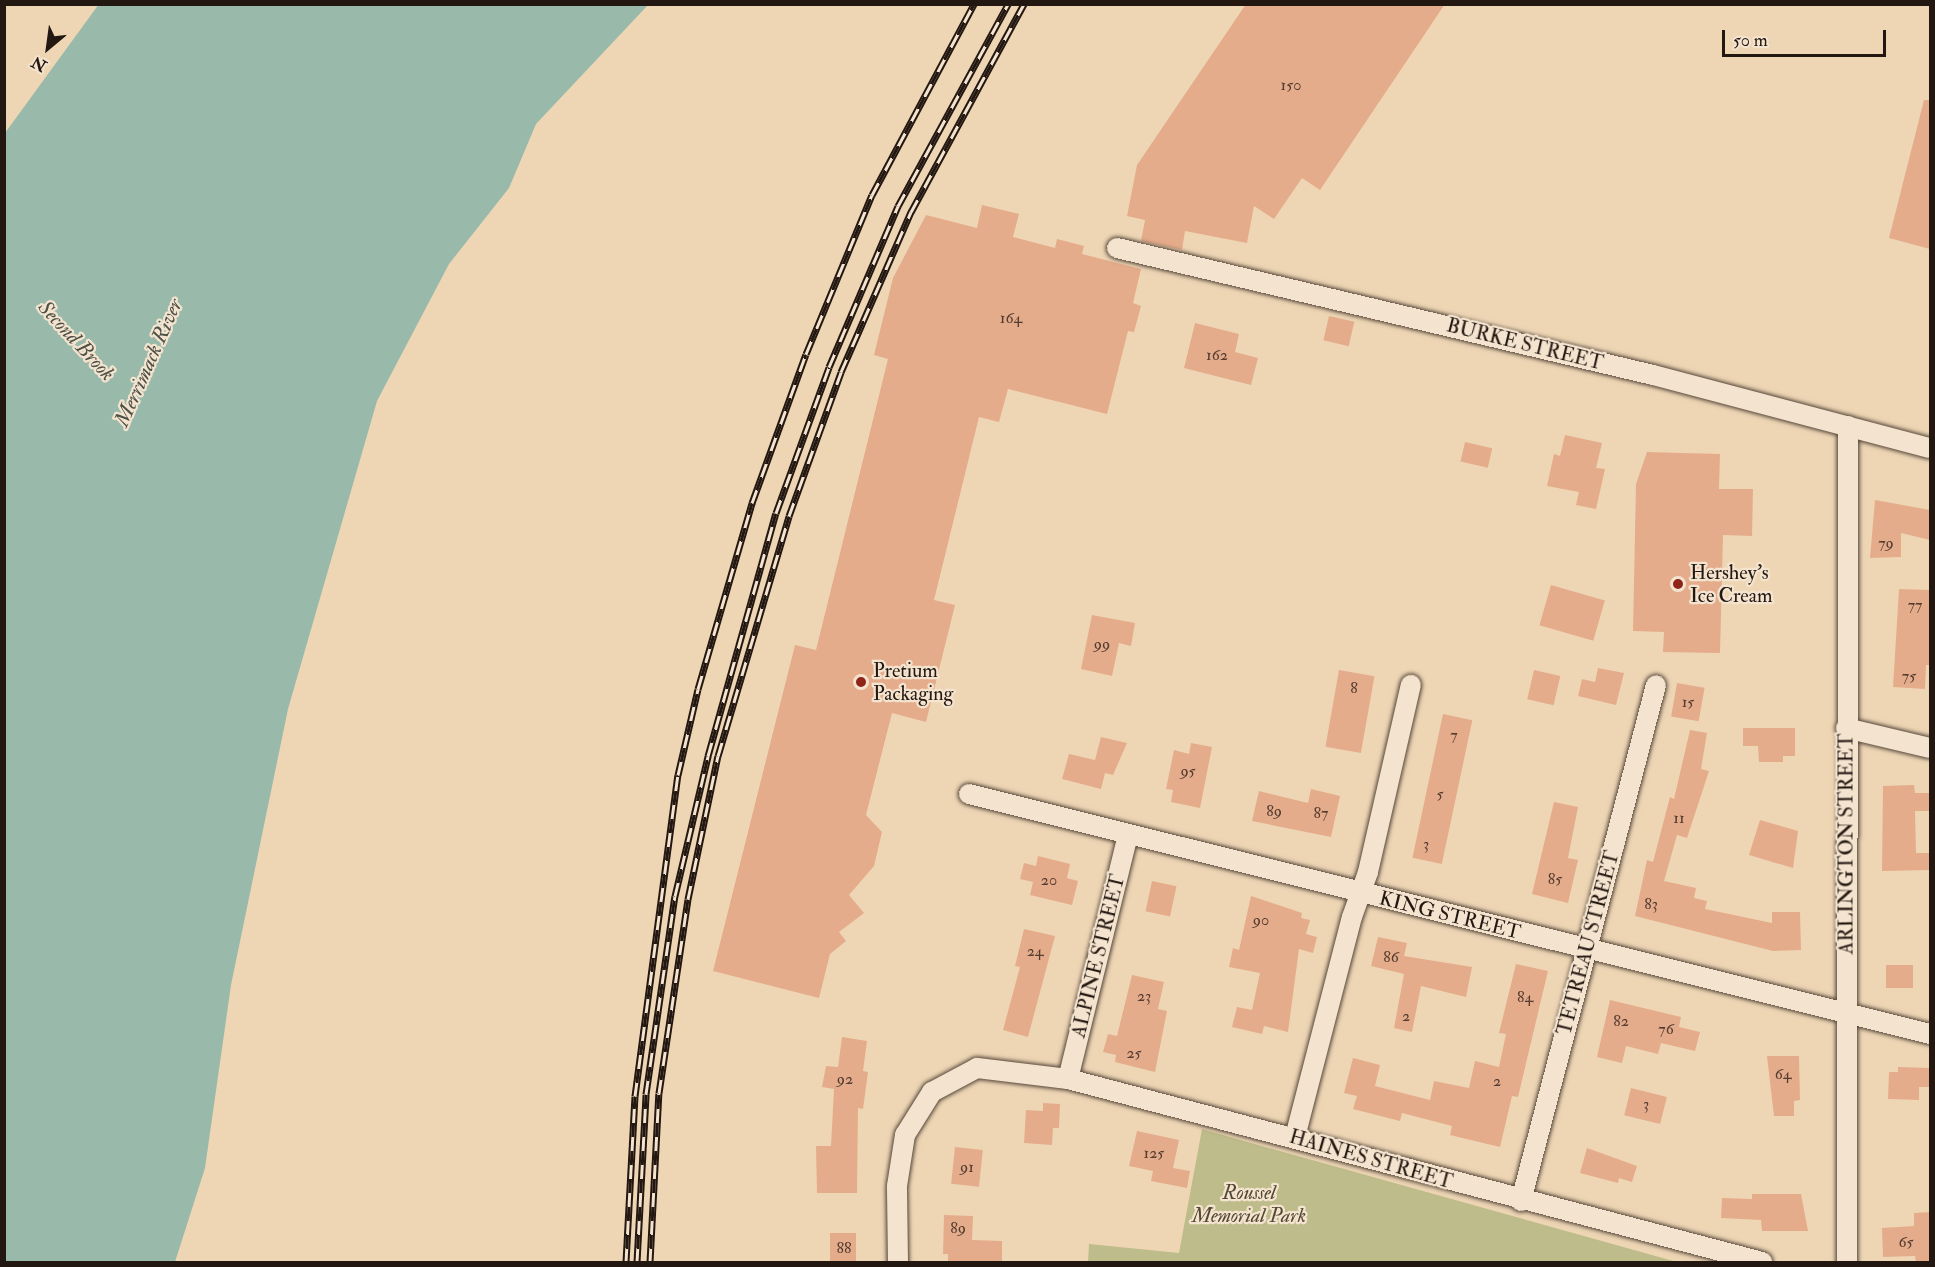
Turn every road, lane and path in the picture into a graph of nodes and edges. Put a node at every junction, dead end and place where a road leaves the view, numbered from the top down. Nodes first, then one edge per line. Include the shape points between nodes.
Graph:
1 (1117, 248) dead end
2 (1848, 426) junction
3 (1930, 448) edge
4 (1411, 685) dead end
5 (1656, 685) dead end
6 (1846, 728) junction
7 (1930, 748) edge
8 (969, 794) dead end
9 (1128, 834) junction
10 (1361, 893) junction
11 (1585, 948) junction
12 (1846, 1012) junction
13 (1930, 1034) edge
14 (1068, 1079) junction
15 (1295, 1137) junction
16 (1521, 1200) junction
17 (898, 1263) edge
18 (1762, 1263) edge
19 (1847, 1263) edge

1 - 2 street, BURKE STREET via 1451,326
2 - 3 street, BURKE STREET
2 - 6 street, ARLINGTON STREET
4 - 10 street
5 - 11 street, TETREAU STREET via 1594,929
6 - 7 street
6 - 12 street, ARLINGTON STREET
8 - 9 street, KING STREET
9 - 10 street, KING STREET
9 - 14 street, ALPINE STREET
10 - 11 street, KING STREET
10 - 15 street
11 - 12 street, KING STREET
11 - 16 street, TETREAU STREET
12 - 13 street, KING STREET
12 - 19 street, ARLINGTON STREET
14 - 15 street, HAINES STREET
14 - 17 street, HAINES STREET via 977,1068 932,1092 905,1135 897,1186
15 - 16 street, HAINES STREET
16 - 18 street, HAINES STREET

